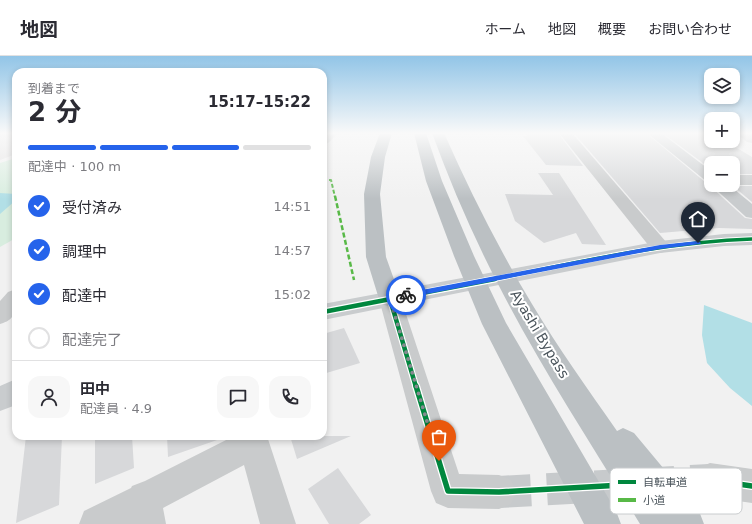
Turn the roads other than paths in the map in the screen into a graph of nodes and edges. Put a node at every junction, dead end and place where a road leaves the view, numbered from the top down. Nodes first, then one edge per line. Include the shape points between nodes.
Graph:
1 (379, 155) edge
2 (426, 155) edge
3 (447, 155) edge
4 (582, 155) edge
5 (681, 155) edge
6 (704, 173) edge
7 (740, 180) edge
8 (752, 180) edge
9 (727, 192) edge
10 (752, 213) edge
11 (752, 239) edge
12 (660, 247) junction
13 (390, 299) junction
14 (12, 302) edge
15 (327, 311) edge
16 (0, 316) edge
17 (534, 328) junction
18 (12, 394) edge
19 (0, 399) edge
20 (252, 440) edge
21 (253, 440) edge
22 (624, 468) edge
23 (643, 468) edge
24 (576, 477) junction
25 (742, 485) edge
26 (752, 486) edge
27 (499, 492) tunnel mouth
28 (146, 511) edge
29 (654, 514) edge
30 (678, 514) edge
31 (97, 524) edge
32 (278, 524) edge
33 (597, 524) edge
34 (603, 524) edge
35 (660, 524) edge
36 (686, 524) edge

1 - 13 highway via 372,194 376,257
2 - 24 highway via 434,181 494,324
3 - 17 highway, Ayashi Bypass via 492,251
4 - 12 street
5 - 6 street
7 - 8 street
9 - 10 street
11 - 12 street
12 - 13 street
13 - 15 street
13 - 27 street via 448,491
14 - 16 street
17 - 22 highway, Ayashi Bypass
17 - 23 highway
18 - 19 street
20 - 28 street
21 - 32 street
24 - 33 highway
24 - 34 highway
25 - 26 street
28 - 31 street
29 - 35 highway, Ayashi Bypass
30 - 36 highway

